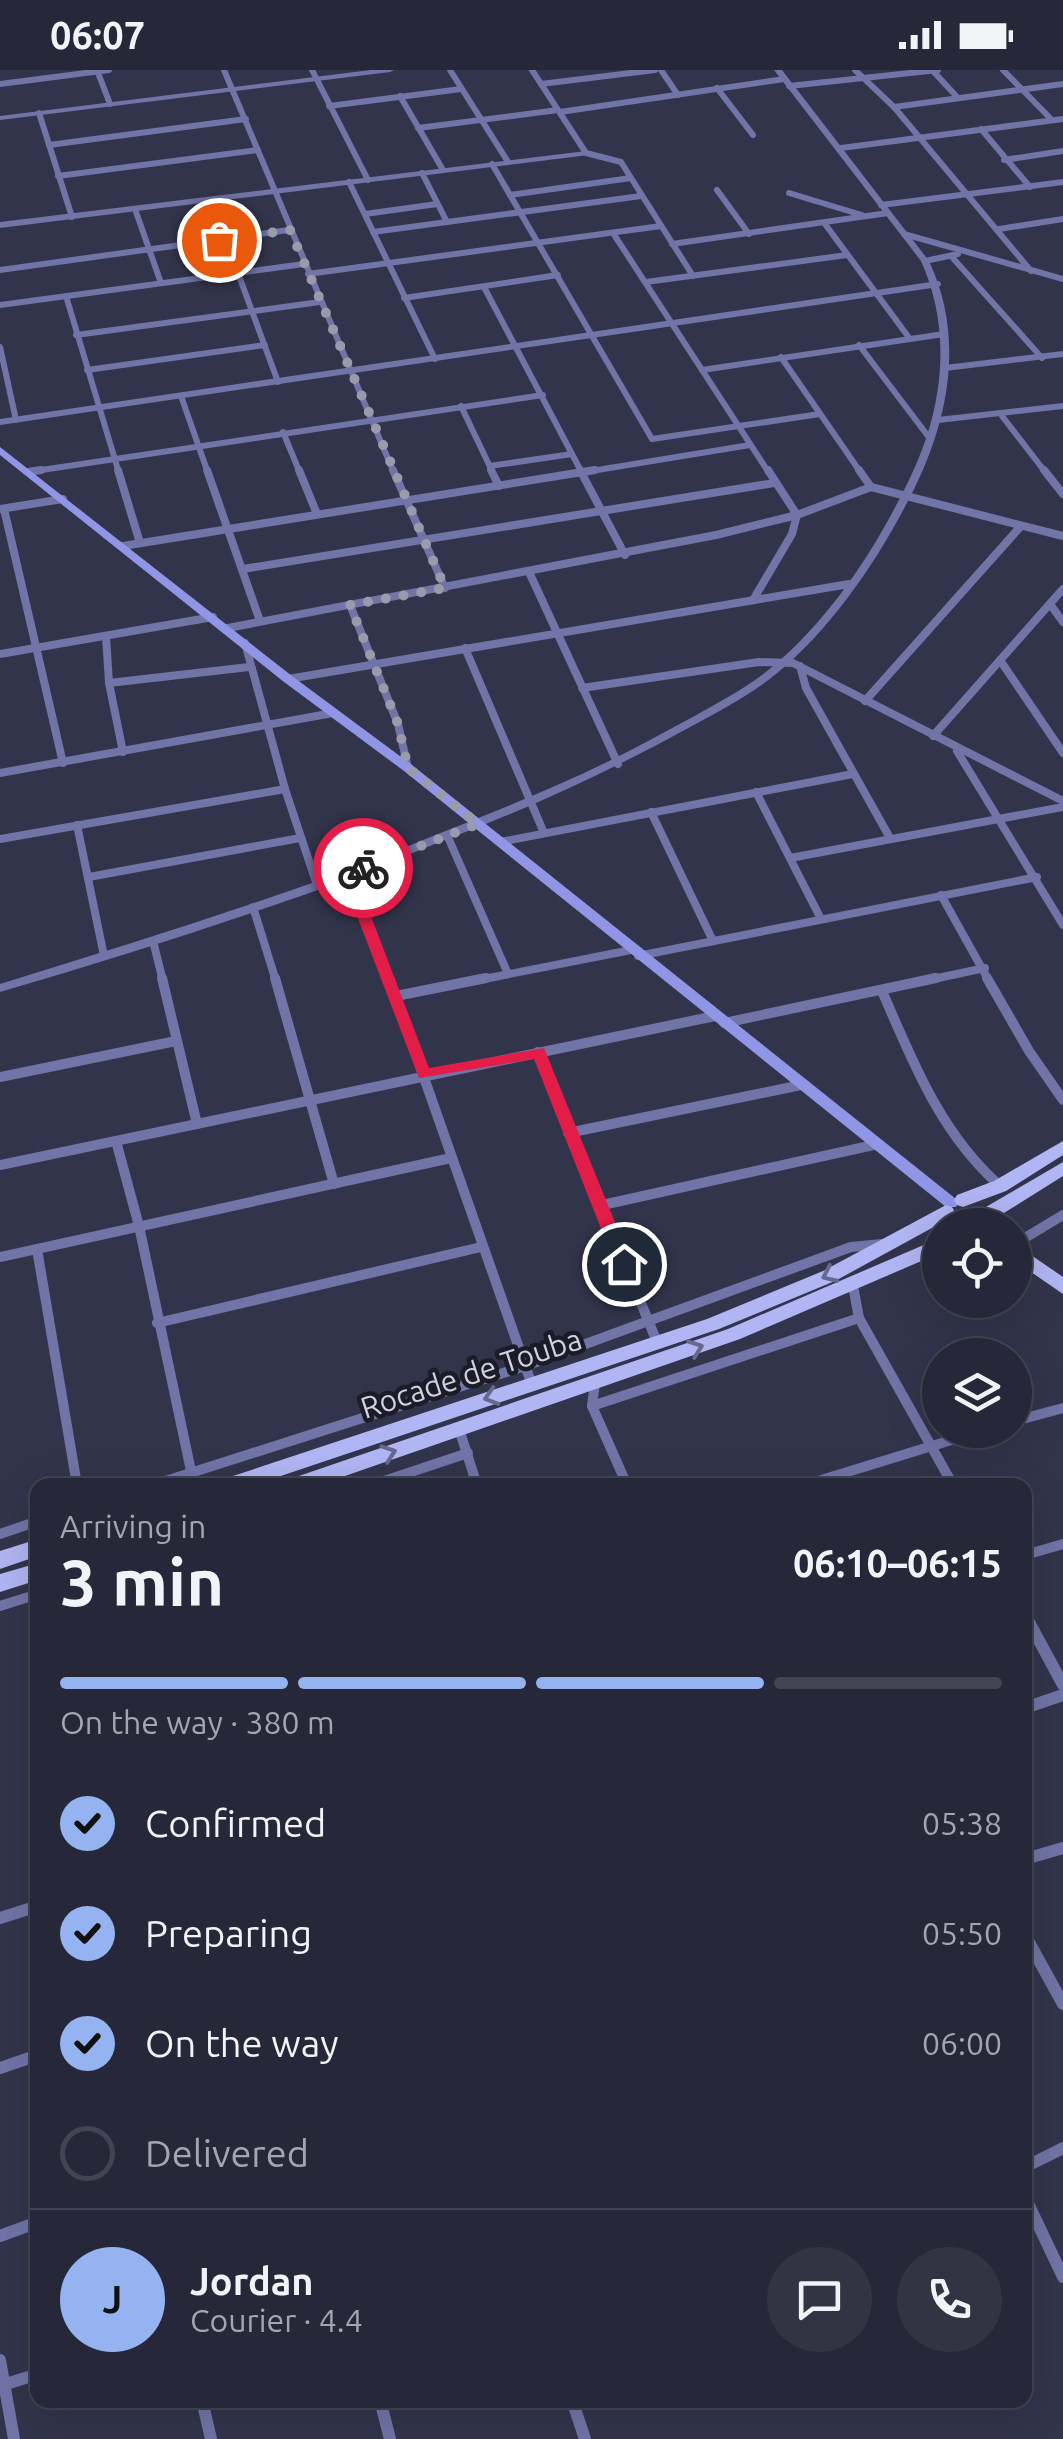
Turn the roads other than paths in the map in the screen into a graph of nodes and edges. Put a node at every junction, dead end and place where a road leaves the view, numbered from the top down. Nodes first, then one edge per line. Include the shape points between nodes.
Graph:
1 (109, 70) edge
2 (224, 70) edge
3 (386, 70) edge
4 (450, 70) edge
5 (532, 70) edge
6 (658, 70) edge
7 (855, 70) edge
8 (934, 70) edge
9 (1003, 70) edge
10 (98, 71) edge
11 (314, 74) edge
12 (862, 77) junction
13 (784, 78) edge
14 (0, 84) edge
15 (541, 84) junction
16 (1063, 84) edge
17 (718, 88) junction
18 (233, 89) junction
19 (462, 89) junction
20 (1022, 90) junction
21 (678, 94) junction
22 (400, 96) junction
23 (958, 98) junction
24 (110, 104) junction
25 (329, 106) junction
26 (894, 107) junction
27 (559, 111) junction
28 (39, 113) junction
29 (0, 118) edge
30 (1063, 119) edge
31 (246, 120) junction
32 (480, 120) junction
33 (1052, 120) junction
34 (418, 128) junction
35 (981, 129) junction
36 (753, 134) dead end
37 (920, 138) junction
38 (49, 145) junction
39 (841, 148) junction
40 (258, 150) junction
41 (586, 152) junction
42 (1063, 152) edge
43 (1004, 160) junction
44 (508, 162) junction
45 (492, 164) junction
46 (443, 170) junction
47 (422, 173) junction
48 (58, 176) junction
49 (630, 178) junction
50 (368, 180) junction
51 (349, 182) junction
52 (1063, 182) edge
53 (1030, 187) junction
54 (717, 190) dead end
55 (274, 191) junction
56 (789, 193) dead end
57 (510, 194) junction
58 (970, 194) junction
59 (641, 196) junction
60 (438, 204) junction
61 (135, 209) junction
62 (884, 209) junction
63 (520, 212) junction
64 (365, 214) junction
65 (863, 216) junction
66 (72, 217) junction
67 (1062, 221) edge
68 (447, 222) junction
69 (824, 224) junction
70 (0, 225) edge
71 (661, 226) junction
72 (999, 229) junction
73 (290, 230) junction
74 (373, 232) junction
75 (613, 232) junction
76 (749, 234) junction
77 (904, 234) junction
78 (539, 243) junction
79 (672, 244) junction
80 (149, 249) junction
81 (967, 251) junction
82 (847, 255) junction
83 (951, 256) junction
84 (925, 261) junction
85 (304, 264) junction
86 (387, 264) junction
87 (0, 270) edge
88 (1031, 271) junction
89 (238, 274) junction
90 (308, 274) junction
91 (558, 275) junction
92 (692, 276) junction
93 (1063, 280) edge
94 (646, 282) junction
95 (161, 283) junction
96 (938, 284) junction
97 (484, 286) junction
98 (876, 294) junction
99 (66, 296) junction
100 (404, 298) junction
101 (320, 302) junction
102 (0, 305) edge
103 (252, 311) junction
104 (672, 324) junction
105 (944, 334) junction
106 (76, 335) junction
107 (593, 336) junction
108 (910, 338) junction
109 (265, 345) junction
110 (859, 346) junction
111 (0, 347) edge
112 (517, 347) junction
113 (1063, 354) edge
114 (781, 357) junction
115 (1042, 358) junction
116 (434, 360) junction
117 (945, 368) junction
118 (86, 370) junction
119 (702, 370) junction
120 (349, 372) junction
121 (278, 382) junction
122 (542, 395) junction
123 (181, 396) junction
124 (462, 406) junction
125 (1063, 406) edge
126 (97, 408) junction
127 (820, 414) junction
128 (1002, 416) junction
129 (370, 419) junction
130 (16, 420) junction
131 (938, 420) junction
132 (0, 422) edge
133 (738, 427) junction
134 (283, 432) junction
135 (931, 440) junction
136 (199, 444) junction
137 (750, 445) junction
138 (0, 450) edge
139 (572, 454) junction
140 (113, 458) junction
141 (490, 466) junction
142 (28, 472) junction
143 (582, 473) junction
144 (774, 483) junction
145 (500, 486) junction
146 (871, 487) junction
147 (1063, 494) edge
148 (908, 498) junction
149 (62, 500) junction
150 (407, 500) junction
151 (2, 509) edge
152 (602, 513) junction
153 (317, 514) junction
154 (797, 514) junction
155 (1021, 526) junction
156 (228, 528) junction
157 (1063, 536) edge
158 (425, 540) junction
159 (140, 542) junction
160 (124, 546) junction
161 (625, 555) junction
162 (243, 569) junction
163 (529, 572) junction
164 (849, 584) junction
165 (445, 588) junction
166 (1063, 588) edge
167 (753, 600) junction
168 (1050, 604) junction
169 (350, 605) junction
170 (213, 617) junction
171 (260, 622) junction
172 (1063, 622) edge
173 (228, 628) junction
174 (557, 633) junction
175 (106, 636) junction
176 (245, 643) junction
177 (36, 648) junction
178 (465, 648) junction
179 (0, 654) edge
180 (1000, 660) junction
181 (784, 662) junction
182 (374, 663) junction
183 (800, 666) junction
184 (249, 667) junction
185 (288, 679) junction
186 (108, 684) junction
187 (582, 688) junction
188 (865, 701) junction
189 (333, 712) junction
190 (269, 727) junction
191 (933, 736) junction
192 (956, 749) junction
193 (123, 752) junction
194 (1063, 754) edge
195 (63, 763) junction
196 (618, 764) junction
197 (408, 768) junction
198 (0, 774) edge
199 (853, 774) junction
200 (286, 789) junction
201 (756, 792) junction
202 (531, 804) junction
203 (1063, 804) edge
204 (650, 812) junction
205 (999, 818) junction
206 (478, 824) junction
207 (78, 825) junction
208 (544, 833) junction
209 (447, 834) junction
210 (300, 838) junction
211 (890, 838) junction
212 (0, 839) edge
213 (500, 842) junction
214 (790, 858) junction
215 (348, 874) junction
216 (89, 877) junction
217 (1037, 877) junction
218 (318, 885) junction
219 (941, 895) junction
220 (253, 907) junction
221 (821, 919) junction
222 (1063, 924) edge
223 (713, 940) junction
224 (153, 941) junction
225 (635, 953) junction
226 (104, 956) junction
227 (985, 968) junction
228 (508, 974) junction
229 (0, 988) edge
230 (882, 991) junction
231 (396, 996) junction
232 (719, 1019) junction
233 (176, 1041) junction
234 (538, 1052) junction
235 (424, 1074) junction
236 (0, 1077) edge
237 (801, 1085) junction
238 (312, 1099) junction
239 (1063, 1100) edge
240 (198, 1124) junction
241 (568, 1132) junction
242 (116, 1141) junction
243 (878, 1144) junction
244 (1063, 1147) edge
245 (451, 1158) junction
246 (0, 1165) edge
247 (1063, 1168) edge
248 (334, 1184) junction
249 (1000, 1186) junction
250 (598, 1206) junction
251 (951, 1208) edge
252 (957, 1208) edge
253 (1003, 1208) edge
254 (1063, 1215) edge
255 (139, 1226) junction
256 (922, 1227) edge
257 (1032, 1236) edge
258 (892, 1243) junction
259 (481, 1247) junction
260 (37, 1249) junction
261 (922, 1253) edge
262 (0, 1256) edge
263 (1032, 1262) edge
264 (853, 1286) junction
265 (1063, 1287) edge
266 (859, 1318) junction
267 (648, 1322) junction
268 (157, 1323) junction
269 (658, 1342) junction
270 (528, 1365) junction
271 (596, 1383) junction
272 (532, 1385) junction
273 (592, 1406) junction
274 (1063, 1408) edge
275 (1032, 1416) edge
276 (922, 1428) edge
277 (460, 1429) junction
278 (922, 1448) edge
279 (934, 1448) edge
280 (468, 1453) junction
281 (76, 1478) edge
282 (192, 1478) edge
283 (195, 1478) edge
284 (251, 1478) edge
285 (316, 1478) edge
286 (393, 1478) edge
287 (475, 1478) edge
288 (624, 1478) edge
289 (827, 1478) edge
290 (950, 1478) edge
291 (30, 1524) edge
292 (0, 1534) edge
293 (1063, 1544) edge
294 (30, 1550) edge
295 (1032, 1553) edge
296 (0, 1560) edge
297 (30, 1574) edge
298 (0, 1583) edge
299 (30, 1597) edge
300 (0, 1606) edge
301 (1032, 1629) edge
302 (1063, 1685) edge
303 (1063, 1695) edge
304 (1032, 1706) edge
305 (1063, 1848) edge
306 (1032, 1856) edge
307 (30, 1909) edge
308 (0, 1918) edge
309 (1032, 1948) edge
310 (1063, 2004) edge
311 (30, 2058) edge
312 (0, 2068) edge
313 (1063, 2148) edge
314 (1032, 2164) edge
315 (1032, 2212) edge
316 (30, 2225) edge
317 (0, 2236) edge
318 (1063, 2277) edge
319 (0, 2360) edge
320 (30, 2376) edge
321 (6, 2384) junction
322 (204, 2408) edge
323 (382, 2408) edge
324 (575, 2408) edge
325 (14, 2439) edge
326 (211, 2439) edge
327 (390, 2439) edge
328 (586, 2439) edge

1 - 10 street
2 - 18 street
3 - 11 street
4 - 19 street
5 - 15 street
6 - 15 street
6 - 21 street
7 - 12 street
8 - 12 street
8 - 23 street
9 - 20 street
10 - 14 street
10 - 24 street
11 - 18 street
11 - 25 street
12 - 13 street
12 - 26 street
13 - 17 street
13 - 39 street
15 - 27 street
16 - 20 street
17 - 21 street
17 - 36 street
18 - 24 street
18 - 31 street
19 - 22 street
19 - 32 street
20 - 23 street
20 - 33 street
21 - 27 street
22 - 25 street
22 - 34 street
23 - 26 street
24 - 28 street
25 - 50 street
26 - 37 street
27 - 32 street
27 - 41 street
28 - 29 street
28 - 38 street
30 - 33 street
31 - 38 street
31 - 40 street
32 - 34 street
32 - 44 street
33 - 35 street
34 - 46 street
35 - 37 street
35 - 43 street
37 - 39 street
37 - 58 street
38 - 48 street
39 - 62 street
40 - 48 street
40 - 55 street
41 - 44 street
41 - 49 street via 617,160
42 - 43 street
43 - 53 street
44 - 45 street
45 - 46 street
45 - 57 street
46 - 47 street
47 - 50 street
47 - 60 street
48 - 66 street
49 - 57 street
49 - 59 street
50 - 51 street
51 - 55 street
51 - 64 street
52 - 53 street
53 - 58 street
54 - 76 street
55 - 61 street
55 - 73 street
56 - 65 street
57 - 63 street
58 - 62 street
58 - 72 street
59 - 63 street
59 - 71 street
60 - 64 street
60 - 68 street
61 - 66 street
61 - 80 street
62 - 65 street
62 - 77 street
63 - 68 street
63 - 78 street
64 - 74 street
65 - 69 street
66 - 70 street
67 - 72 street
68 - 74 street
69 - 76 street
69 - 82 street
71 - 75 street
71 - 79 street
72 - 88 street
73 - 80 street
73 - 85 street
74 - 86 street
75 - 78 street
75 - 94 street
76 - 79 street
77 - 81 street
77 - 84 street
78 - 86 street
78 - 91 street
79 - 92 street
80 - 87 street
80 - 95 street
81 - 83 street
81 - 88 street
82 - 92 street
82 - 98 street
83 - 84 street
83 - 115 street
84 - 96 street
85 - 89 street
85 - 90 street
86 - 90 street
86 - 100 street
88 - 93 street
89 - 95 street
89 - 103 street
90 - 101 street
91 - 97 street
91 - 107 street
92 - 94 street
94 - 104 street
95 - 99 street
96 - 98 street
96 - 105 street
97 - 100 street
97 - 112 street
98 - 104 street
98 - 108 street
99 - 102 street
99 - 106 street
100 - 116 street
101 - 103 street
101 - 120 street
103 - 106 street
103 - 109 street
104 - 107 street
104 - 119 street
105 - 108 street
105 - 117 street
106 - 118 street
107 - 112 street
107 - 133 street via 652,439
108 - 110 street
109 - 118 street
109 - 121 street
110 - 114 street
110 - 135 street
111 - 130 street
112 - 116 street
112 - 122 street
113 - 115 street
114 - 119 street
114 - 127 street
115 - 117 street
116 - 120 street
117 - 131 street
118 - 126 street
119 - 133 street
120 - 121 street
120 - 129 street
121 - 123 street
122 - 124 street
122 - 139 street
123 - 126 street
123 - 136 street
124 - 129 street
124 - 141 street
125 - 128 street
126 - 130 street
126 - 140 street
127 - 133 street
127 - 146 street
128 - 131 street
128 - 147 street
129 - 134 street
129 - 150 street
130 - 132 street
131 - 135 street
133 - 137 street
134 - 136 street
134 - 153 street
135 - 148 street
136 - 140 street
136 - 156 street
137 - 143 street
137 - 144 street
138 - 142 main road
139 - 141 street
139 - 143 street
140 - 142 street
140 - 159 street
141 - 145 street
142 - 149 main road
143 - 145 street
143 - 152 street
144 - 152 street
144 - 154 street
145 - 150 street
146 - 148 street
146 - 154 street
148 - 155 street
148 - 164 street
149 - 151 street
149 - 160 main road
150 - 153 street
150 - 158 street
151 - 177 street
152 - 158 street
152 - 161 street
153 - 156 street
154 - 161 street
154 - 167 street
155 - 157 street
155 - 188 street
156 - 159 street
156 - 162 street
158 - 162 street
158 - 165 street
159 - 160 street
160 - 170 main road
161 - 163 street
162 - 171 street
163 - 165 street
163 - 174 street
164 - 167 street
164 - 181 street
165 - 169 street
166 - 168 street
167 - 174 street
168 - 172 street
168 - 180 street
169 - 171 street
169 - 182 street
170 - 173 main road
170 - 175 street
171 - 173 street
173 - 176 main road
174 - 178 street
174 - 187 street
175 - 177 street
175 - 186 street
176 - 184 street
176 - 185 main road
177 - 179 street
177 - 195 street
178 - 182 street
178 - 202 street
180 - 191 street
180 - 194 street
181 - 183 street
181 - 187 street
181 - 196 street
182 - 185 street
182 - 197 street
183 - 188 street
183 - 199 street
184 - 186 street
184 - 190 street
185 - 189 main road
186 - 193 street
187 - 196 street
188 - 191 street
189 - 190 street
189 - 197 main road
190 - 193 street
190 - 200 street
191 - 192 street
192 - 203 street
192 - 205 street
193 - 195 street
195 - 198 street
196 - 202 street
197 - 206 main road
199 - 201 street
199 - 211 street
200 - 207 street
200 - 210 street
201 - 204 street
201 - 214 street
202 - 206 street
202 - 208 street
203 - 205 street
204 - 208 street
204 - 223 street
205 - 211 street
205 - 217 street
206 - 209 street
206 - 213 main road
207 - 212 street
207 - 216 street
208 - 213 street
209 - 215 street
209 - 228 street
210 - 216 street
210 - 218 street
211 - 214 street
213 - 225 main road
214 - 221 street
215 - 218 street
215 - 231 street
216 - 226 street
217 - 219 street
217 - 222 street
218 - 220 street
219 - 221 street
219 - 227 street
220 - 224 street
220 - 238 street
221 - 223 street
223 - 225 street
224 - 226 street
224 - 233 street
225 - 228 street
225 - 232 main road
226 - 229 street
227 - 230 street
227 - 239 street via 1027,1053
228 - 231 street
230 - 232 street
230 - 249 street via 962,1150
231 - 235 street
232 - 234 street
232 - 237 main road
233 - 236 street
233 - 240 street
234 - 235 street
234 - 241 street
235 - 238 street
235 - 245 street
237 - 241 street
237 - 243 main road
238 - 240 street
238 - 248 street
240 - 242 street
241 - 250 street
242 - 246 street
242 - 255 street
243 - 250 street
243 - 251 main road
244 - 249 main road, Rocade de Touba
245 - 248 street
245 - 259 street
247 - 253 main road
248 - 255 street
249 - 252 main road, Rocade de Touba
250 - 267 street
254 - 257 street
255 - 260 street
255 - 268 street
256 - 258 main road, Rocade de Touba
258 - 267 street via 851,1247
258 -> 269 main road, Rocade de Touba via 830,1276
259 - 268 street
259 - 270 street
260 - 262 street
260 - 281 street
261 - 264 main road, Rocade de Touba
263 - 265 main road
264 - 266 street
271 -> 264 main road, Rocade de Touba
266 - 273 street
266 - 276 street
267 - 269 street
267 - 270 street
268 - 282 street
269 - 272 main road, Rocade de Touba
270 - 272 street
270 - 283 street
271 - 273 street
271 - 277 main road, Rocade de Touba
272 -> 284 main road, Rocade de Touba
273 - 288 street
274 - 275 street
277 - 280 street
285 -> 277 main road, Rocade de Touba
278 - 289 street
279 - 290 street
280 - 286 street
280 - 287 street
291 - 292 street
293 - 295 street
294 - 296 main road
297 - 298 main road
299 - 300 street
301 - 302 street
303 - 304 street
305 - 306 street
307 - 308 street
309 - 310 street
311 - 312 street
313 - 314 street
315 - 318 street
316 - 317 street
319 - 321 street
320 - 321 street
321 - 325 street
322 - 326 street
323 - 327 street
324 - 328 street

